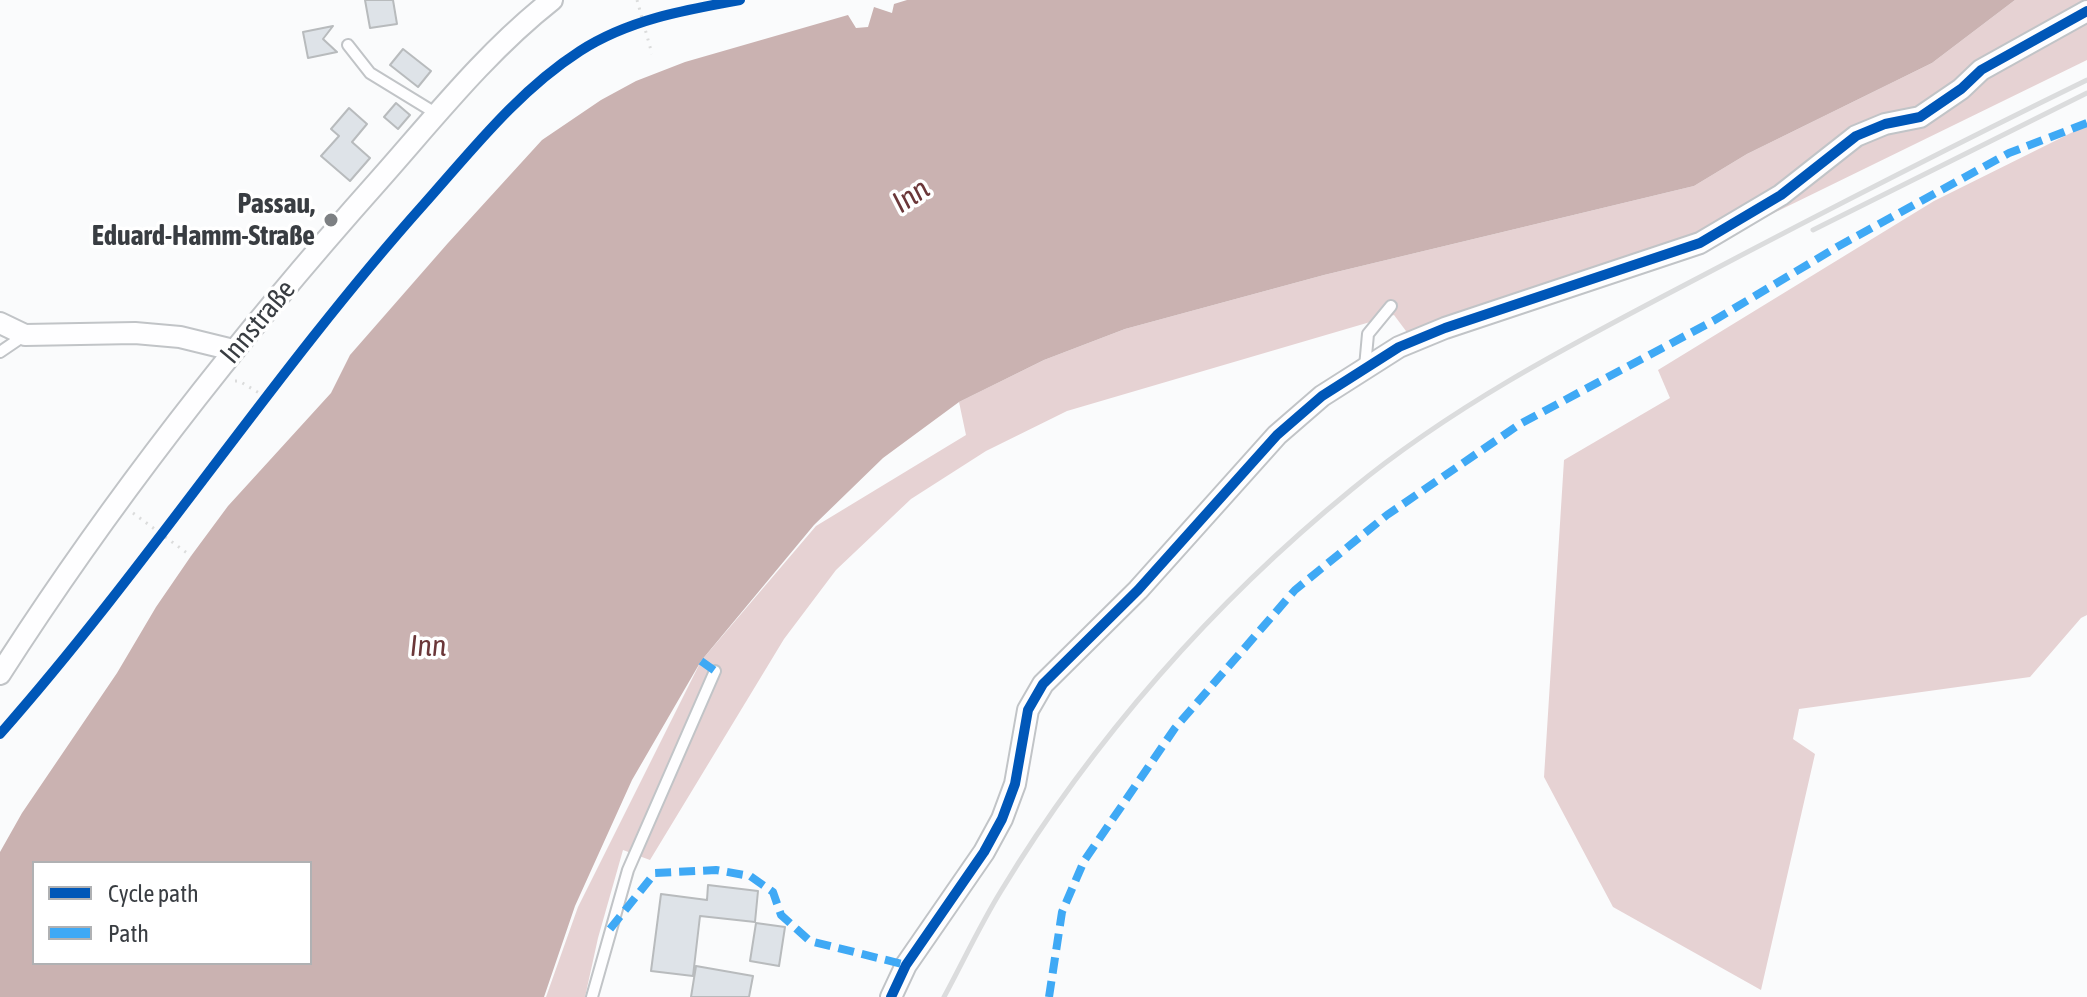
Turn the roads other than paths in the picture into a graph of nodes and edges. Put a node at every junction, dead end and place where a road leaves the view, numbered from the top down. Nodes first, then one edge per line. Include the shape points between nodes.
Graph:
1 (552, 0) edge
2 (2087, 11) edge
3 (348, 45) dead end
4 (437, 114) junction
5 (1391, 306) dead end
6 (0, 323) edge
7 (25, 335) junction
8 (233, 350) junction
9 (0, 352) edge
10 (1365, 367) junction
11 (715, 671) dead end
12 (0, 674) edge
13 (592, 997) edge
14 (891, 997) edge

1 - 4 street, Innstraße via 521,24
2 - 10 street via 1981,70 1920,117 1856,136 1781,195 1700,243 1445,328
3 - 4 lane via 370,73
4 - 8 street, Innstraße
5 - 10 lane via 1368,334
6 - 7 street
7 - 8 street via 135,333
7 - 9 lane
8 - 12 street, Innstraße via 118,501
10 - 14 street via 1277,435 1138,590 1043,684 1028,710 1015,784 1002,819 906,965
11 - 13 lane via 628,870

